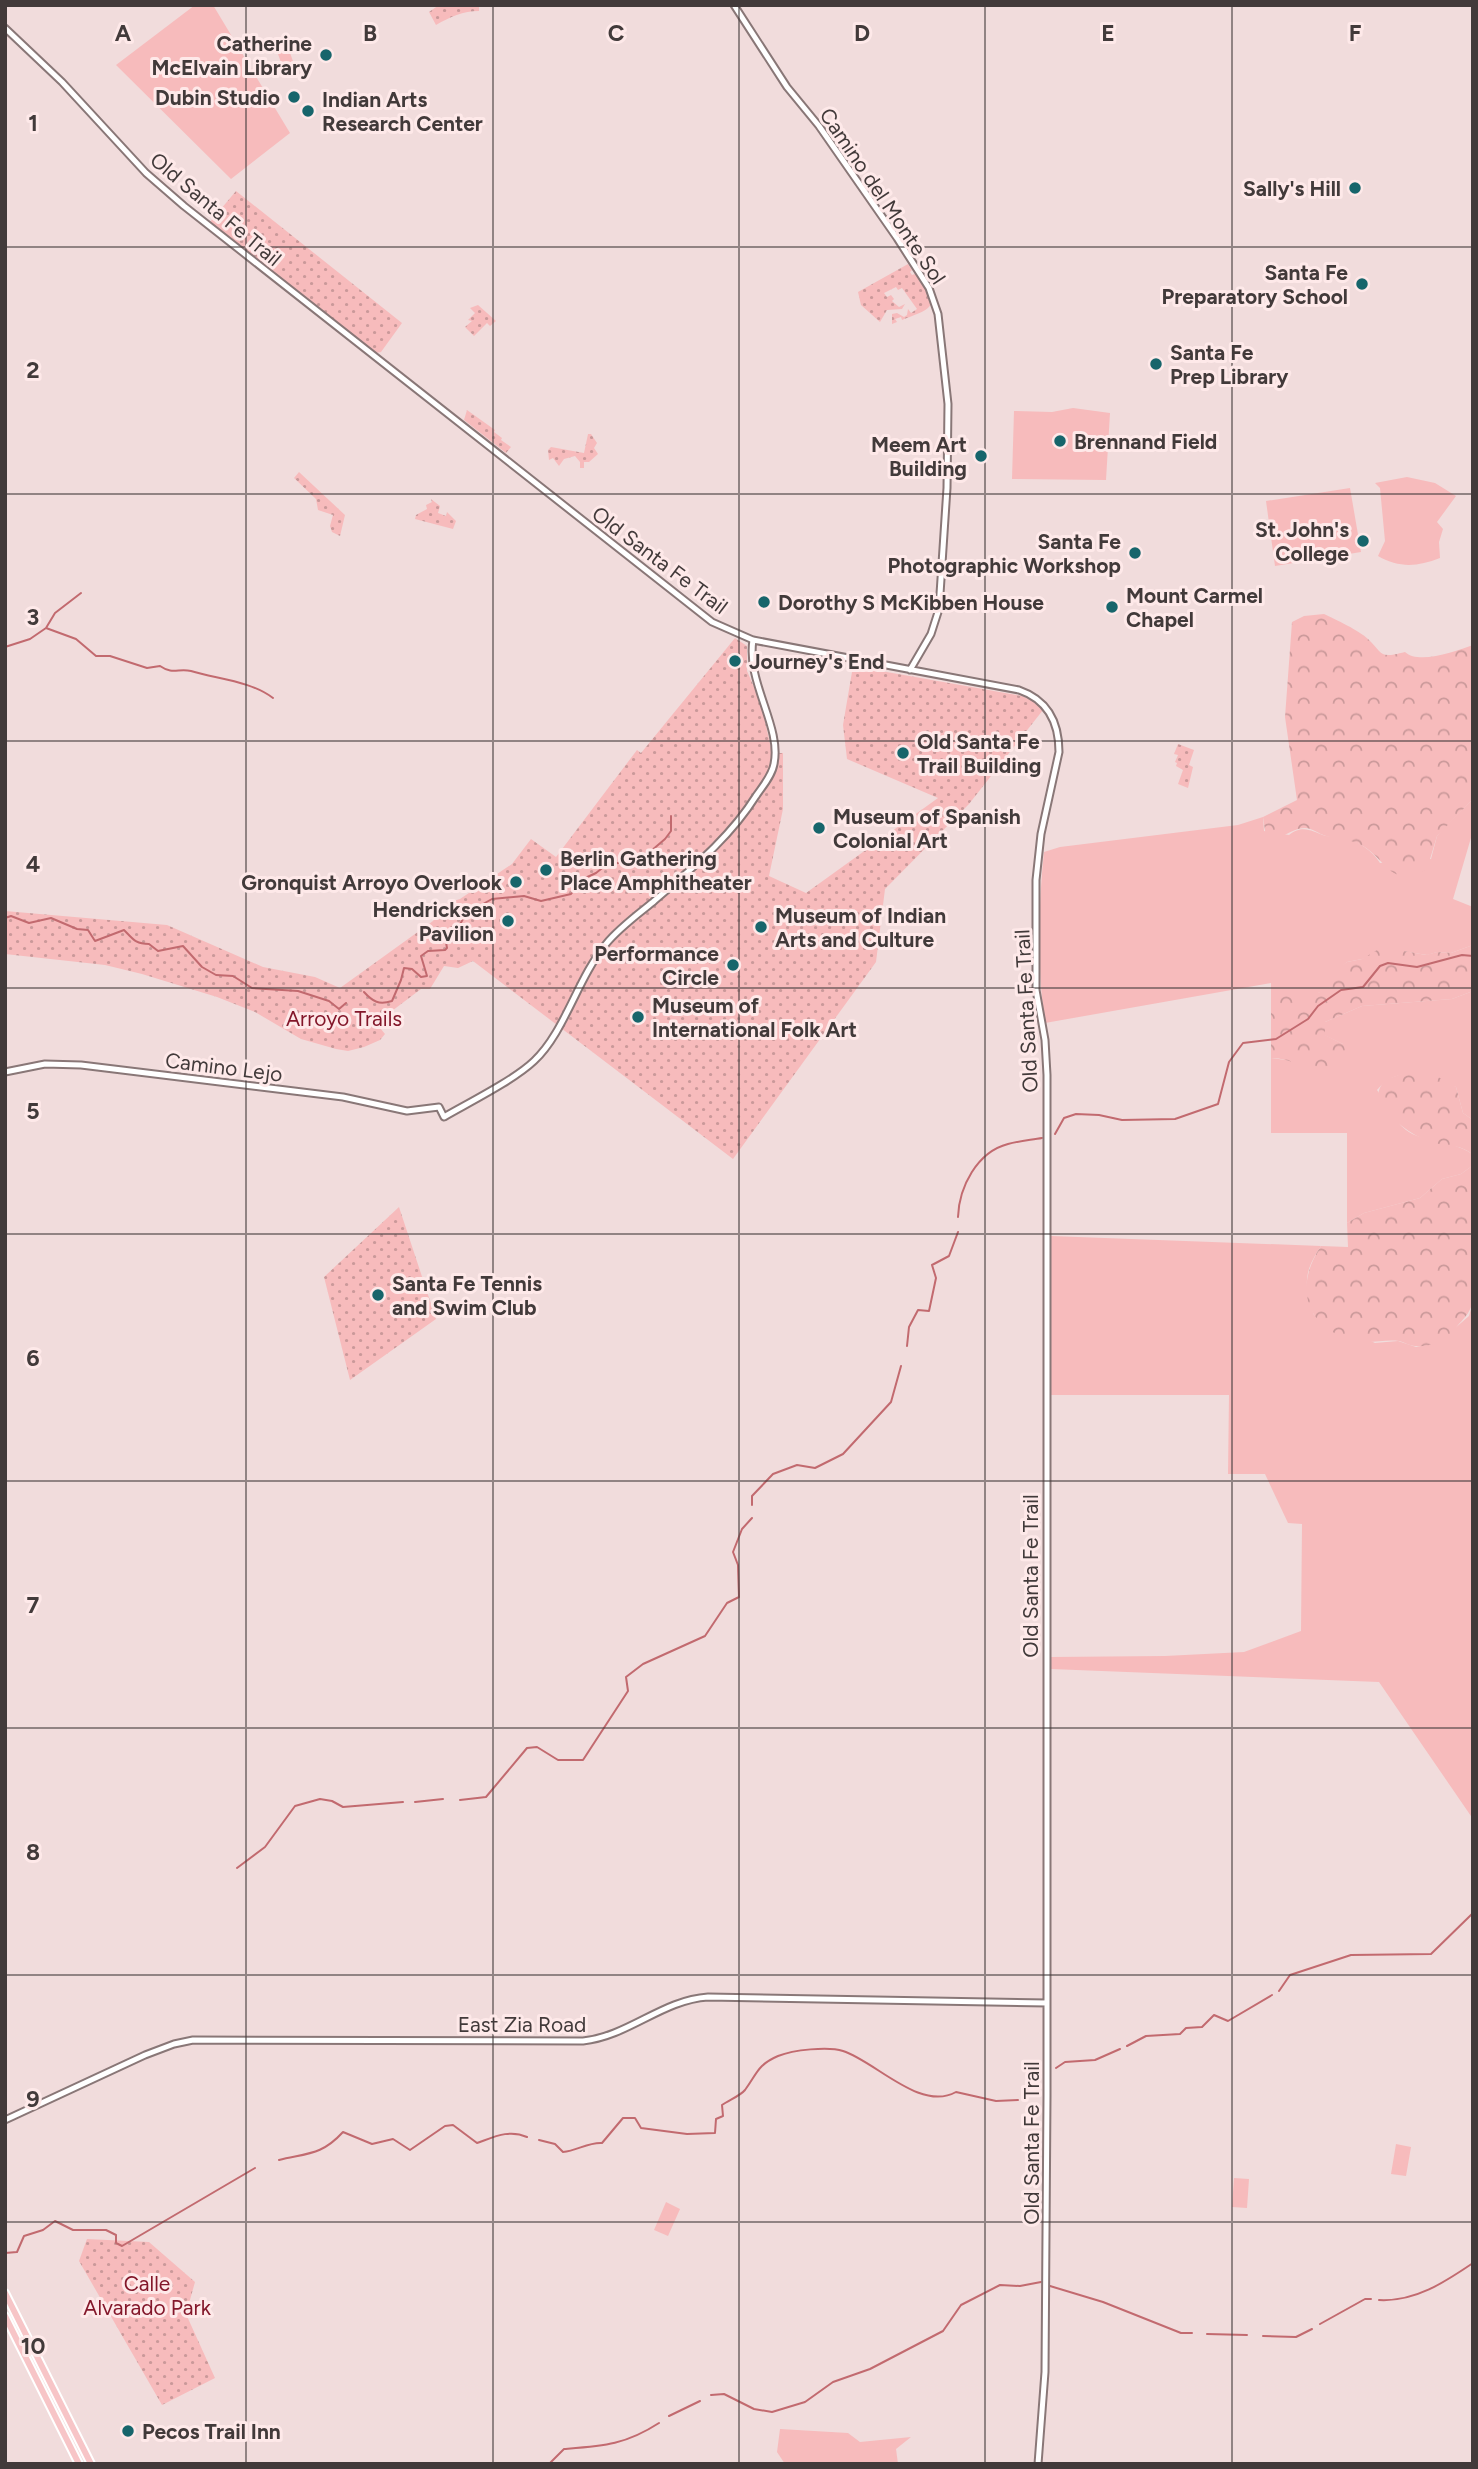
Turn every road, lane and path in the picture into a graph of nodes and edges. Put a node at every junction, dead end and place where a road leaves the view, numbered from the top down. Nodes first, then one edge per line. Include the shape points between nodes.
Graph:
1 (734, 5) edge
2 (5, 28) edge
3 (753, 640) junction
4 (910, 670) junction
5 (5, 1072) edge
6 (1047, 2003) junction
7 (5, 2120) edge
8 (5, 2293) edge
9 (5, 2316) edge
10 (79, 2464) edge
11 (91, 2464) edge
12 (1038, 2464) edge

1 - 4 street, Camino del Monte Sol via 897,239 929,288 938,314 948,404 939,609 931,634
2 - 3 street, Old Santa Fe Trail via 146,173 191,212 702,615
3 - 4 street, Old Santa Fe Trail
3 - 5 street, Camino Lejo via 753,669 775,755 773,768 748,810 703,860 604,946 540,1055 444,1117 439,1107 407,1111 343,1097 62,1063
4 - 6 street, Old Santa Fe Trail via 1019,690 1049,711 1059,735 1038,858 1036,920 1036,990 1047,1075
6 - 7 street, East Zia Road via 708,1997 680,2002 621,2032 592,2040 194,2040 145,2055
6 - 12 street, Old Santa Fe Trail via 1045,2372
8 - 11 main road
9 - 10 main road

